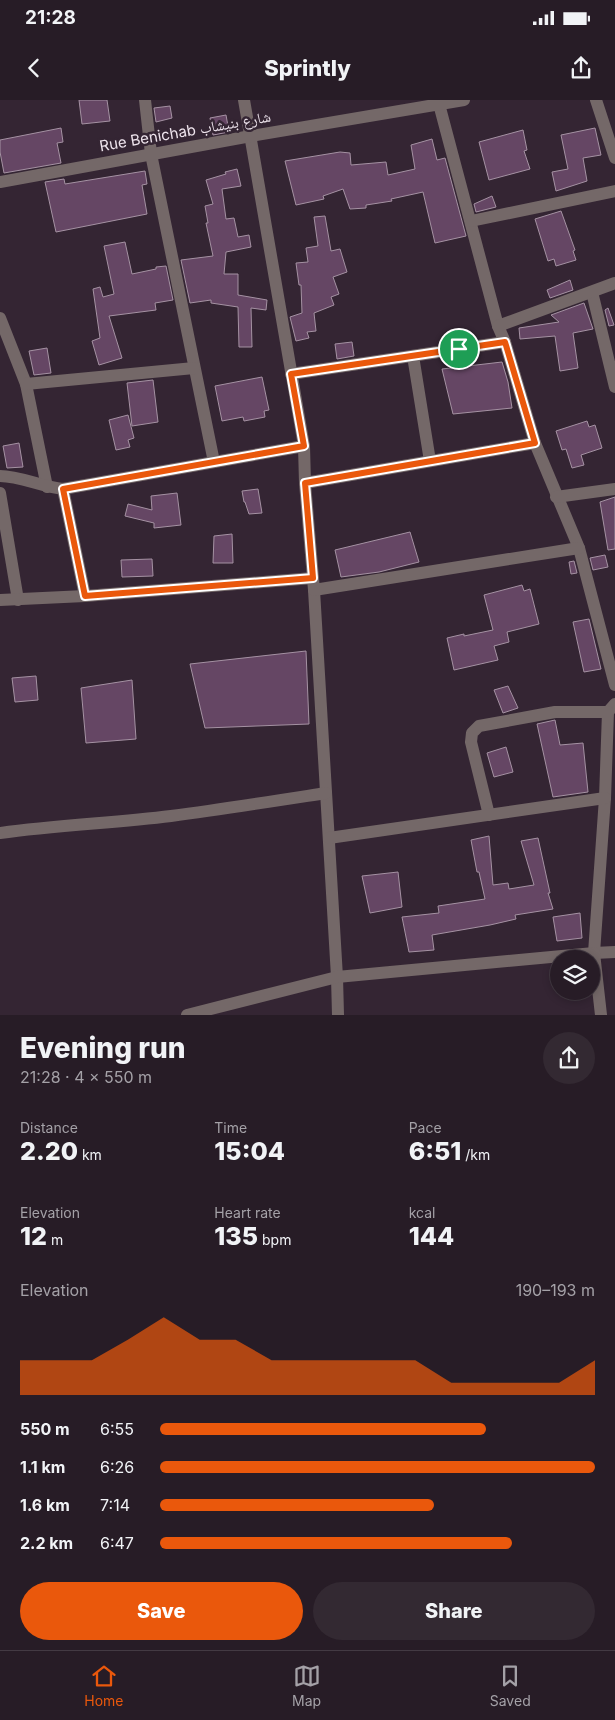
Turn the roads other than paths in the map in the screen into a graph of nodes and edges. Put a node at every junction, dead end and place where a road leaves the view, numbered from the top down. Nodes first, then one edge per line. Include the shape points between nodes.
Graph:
1 (145, 100) edge
2 (244, 100) edge
3 (464, 100) edge
4 (596, 100) edge
5 (440, 104) junction
6 (250, 136) junction
7 (151, 154) junction
8 (615, 158) edge
9 (0, 182) edge
10 (615, 191) edge
11 (471, 221) junction
12 (615, 284) edge
13 (592, 292) junction
14 (0, 318) edge
15 (498, 326) junction
16 (505, 342) junction
17 (414, 356) junction
18 (194, 368) junction
19 (291, 374) junction
20 (26, 384) junction
21 (615, 387) edge
22 (535, 443) junction
23 (304, 446) junction
24 (430, 461) junction
25 (214, 462) junction
26 (0, 476) edge
27 (305, 483) junction
28 (47, 487) junction
29 (63, 489) junction
30 (615, 489) edge
31 (0, 493) edge
32 (556, 497) junction
33 (579, 548) junction
34 (314, 584) junction
35 (85, 596) junction
36 (0, 600) edge
37 (18, 600) junction
38 (615, 685) edge
39 (612, 708) edge
40 (326, 793) junction
41 (605, 798) junction
42 (489, 815) junction
43 (0, 833) edge
44 (329, 838) junction
45 (594, 950) edge
46 (615, 952) edge
47 (600, 953) edge
48 (550, 957) edge
49 (337, 977) junction
50 (599, 1000) edge
51 (187, 1015) edge
52 (338, 1015) edge
53 (601, 1015) edge

1 - 7 street
2 - 6 street
3 - 5 street, Rue Benichab شارع بنيشاب
4 - 8 street
5 - 6 street, Rue Benichab شارع بنيشاب
5 - 11 street
6 - 7 street, Rue Benichab شارع بنيشاب
6 - 19 street
7 - 9 street, Rue Benichab شارع بنيشاب
7 - 18 street
10 - 11 street
11 - 15 street
12 - 13 street
13 - 15 street
13 - 21 street
14 - 20 street
15 - 16 street
16 - 17 street
16 - 22 street
17 - 19 street
17 - 24 street
18 - 20 street
18 - 25 street
19 - 23 street
20 - 28 street
22 - 24 street
22 - 32 street
23 - 25 street
23 - 27 street
24 - 27 street
25 - 29 street
26 - 28 street
27 - 34 street
28 - 29 street
29 - 35 street
30 - 32 street
31 - 37 street
32 - 33 street
33 - 34 street
33 - 38 street
34 - 35 street
34 - 40 street
35 - 37 street
36 - 37 street
39 - 41 street
39 - 42 street via 555,712 479,726 472,732 471,742
40 - 43 street via 172,816
40 - 44 street
41 - 42 street
41 - 45 street
42 - 44 street
44 - 49 street
46 - 47 street
48 - 49 street
49 - 51 street
49 - 52 street
50 - 53 street

